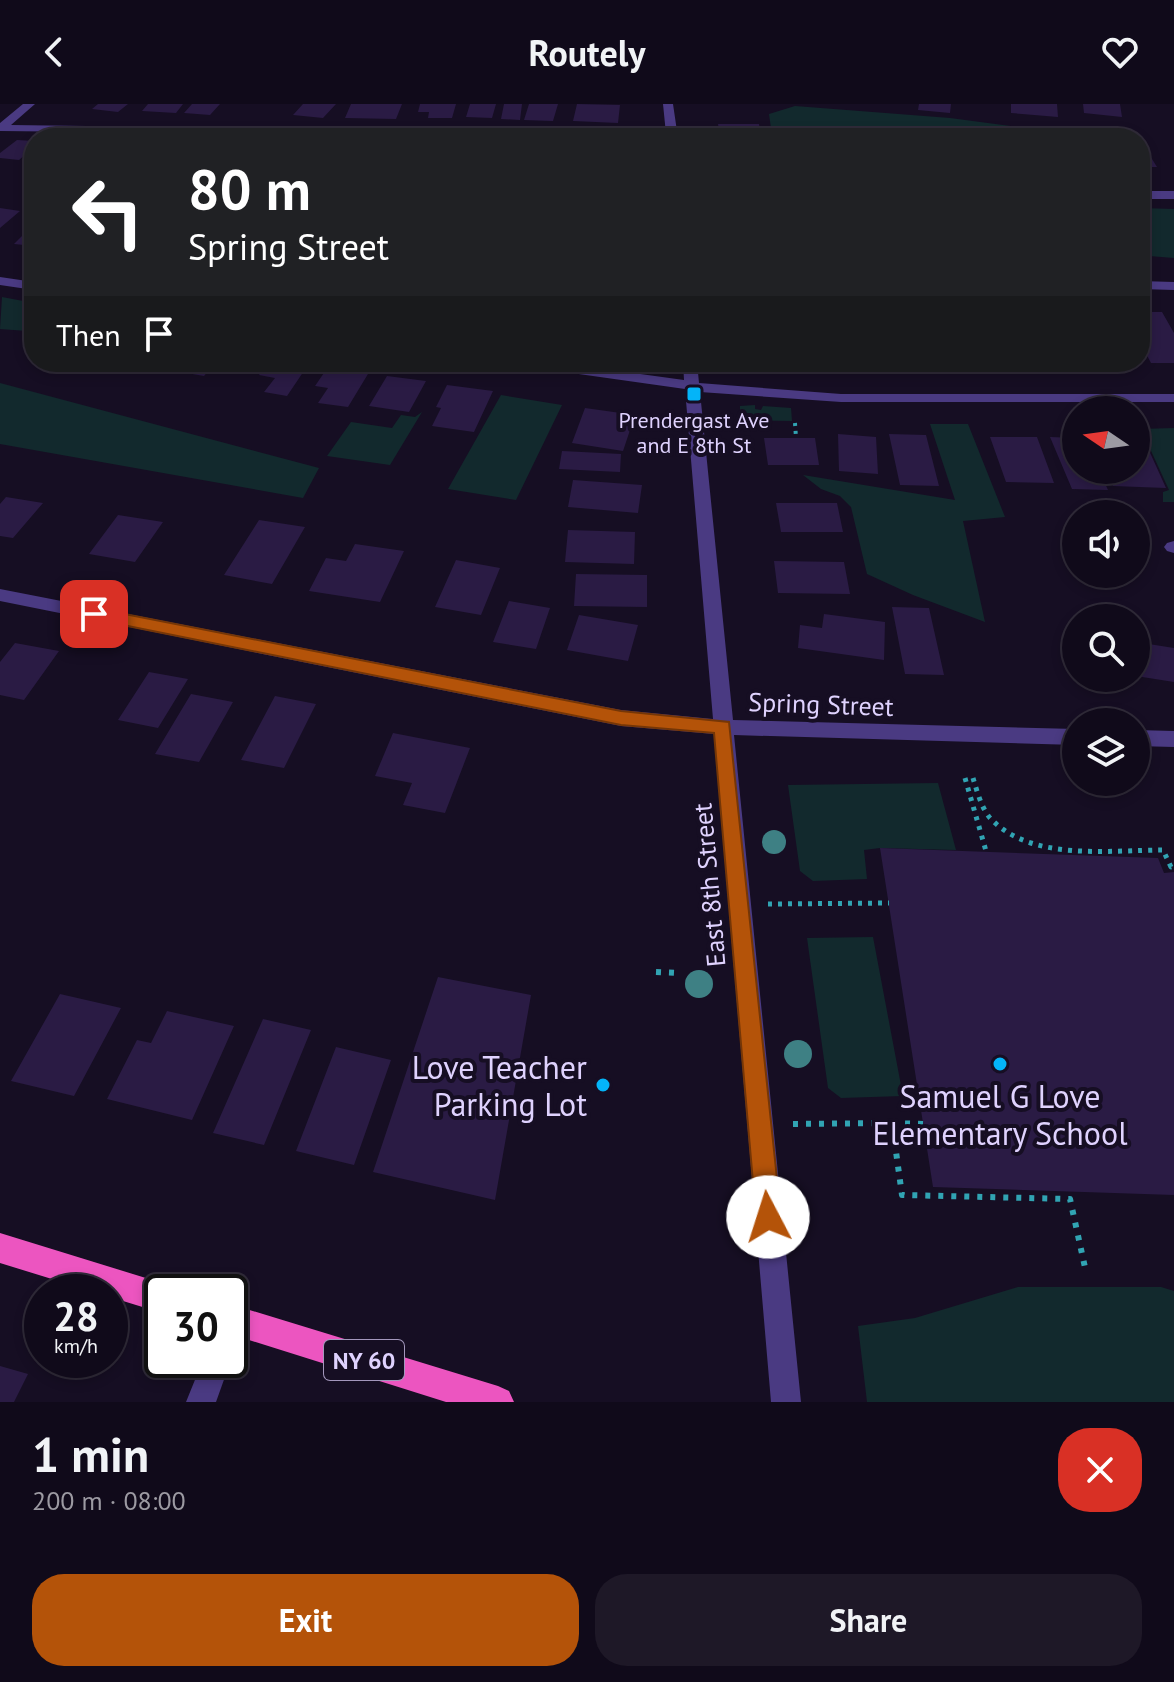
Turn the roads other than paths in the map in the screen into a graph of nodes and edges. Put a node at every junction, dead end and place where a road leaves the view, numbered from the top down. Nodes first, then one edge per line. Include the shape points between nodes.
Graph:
1 (30, 104) edge
2 (668, 104) edge
3 (1, 128) edge
4 (24, 128) edge
5 (671, 128) edge
6 (1150, 195) edge
7 (1174, 195) edge
8 (0, 281) edge
9 (24, 285) edge
10 (1150, 285) edge
11 (1174, 286) edge
12 (586, 372) edge
13 (691, 372) edge
14 (694, 389) junction
15 (1174, 398) edge
16 (0, 595) edge
17 (722, 727) junction
18 (1062, 737) edge
19 (1150, 738) edge
20 (1174, 739) edge
21 (0, 1248) edge
22 (144, 1292) edge
23 (248, 1326) edge
24 (210, 1378) edge
25 (201, 1402) edge
26 (498, 1402) edge
27 (786, 1402) edge

1 - 3 street
2 - 5 street
3 - 4 street
6 - 7 street
8 - 9 street
10 - 11 street
12 - 14 street
13 - 14 street, East 8th Street
14 - 15 street via 841,398
14 - 17 street, East 8th Street
16 - 17 street, Spring Street via 621,718
17 - 18 street, Spring Street
17 - 27 street, East 8th Street
19 - 20 street
21 - 22 highway
23 - 26 highway, NY 60
24 - 25 street

